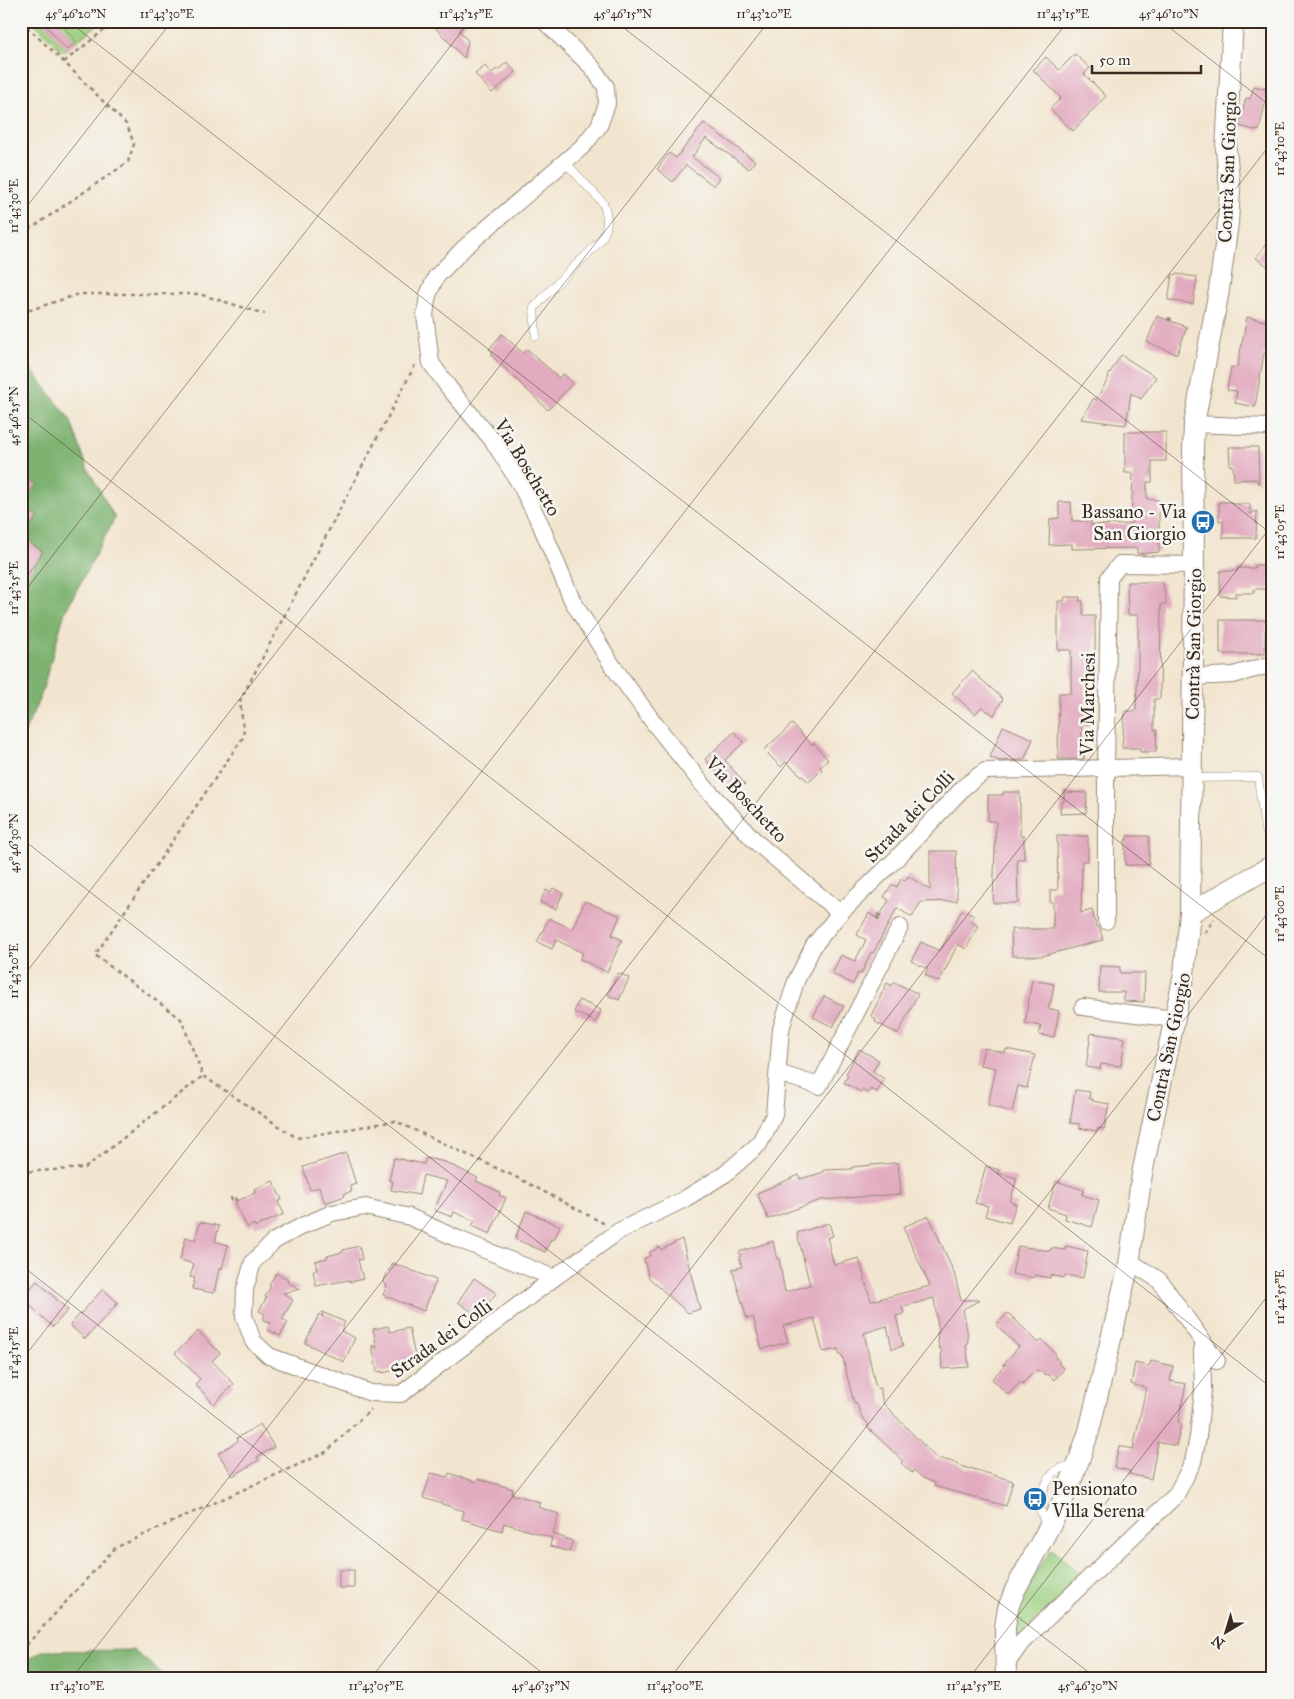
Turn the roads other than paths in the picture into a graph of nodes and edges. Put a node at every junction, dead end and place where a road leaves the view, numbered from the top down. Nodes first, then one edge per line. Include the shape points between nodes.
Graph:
1 (544, 21) edge
2 (1233, 21) edge
3 (565, 162) junction
4 (536, 336) dead end
5 (1194, 424) junction
6 (1273, 429) edge
7 (1194, 564) junction
8 (1273, 664) edge
9 (1192, 677) junction
10 (1106, 768) junction
11 (1191, 772) junction
12 (1273, 847) edge
13 (1273, 865) edge
14 (840, 913) junction
15 (1190, 913) junction
16 (1106, 922) dead end
17 (900, 926) dead end
18 (1083, 1007) dead end
19 (1174, 1019) junction
20 (778, 1073) junction
21 (1129, 1264) junction
22 (554, 1278) junction
23 (1204, 1342) junction
24 (1217, 1361) dead end
25 (1006, 1672) edge

1 - 3 street, Via Boschetto via 592,67 606,87 607,104 599,126
2 - 5 street, Contrà San Giorgio via 1226,149 1230,190 1228,223
3 - 4 lane via 603,203 607,222 605,234 594,247 534,308
3 - 14 street, Via Boschetto via 464,248 436,277 425,315 431,364 493,441 520,484 540,522 572,600 612,665 654,723 697,778 756,842
5 - 6 street
5 - 7 street, Contrà San Giorgio
7 - 9 street, Contrà San Giorgio
7 - 10 street, Via Marchesi via 1120,564 1109,578
8 - 9 street via 1233,675
9 - 11 street, Contrà San Giorgio
10 - 11 street, Strada dei Colli
10 - 14 street, Strada dei Colli via 985,770 965,786
10 - 16 street, Via Marchesi
11 - 12 lane via 1258,777 1265,830
11 - 15 street, Contrà San Giorgio
13 - 15 street
14 - 20 street, Strada dei Colli via 814,945 796,981 782,1029
15 - 19 street, Contrà San Giorgio via 1184,974
17 - 20 street via 819,1086
18 - 19 street
19 - 21 street, Contrà San Giorgio via 1142,1174
20 - 22 street, Strada dei Colli via 774,1115 759,1144 724,1174 683,1200 619,1231
21 - 23 street via 1138,1266 1158,1280
21 - 25 street, Contrà San Giorgio via 1090,1431 1051,1525 1008,1608 1004,1627
22 - 22 street, Strada dei Colli via 410,1217 365,1207 332,1213 274,1241 252,1262 245,1289 244,1316 252,1341 269,1356 372,1394 401,1394
23 - 24 street
23 - 25 street via 1198,1438 1193,1462 1176,1495 1022,1642

